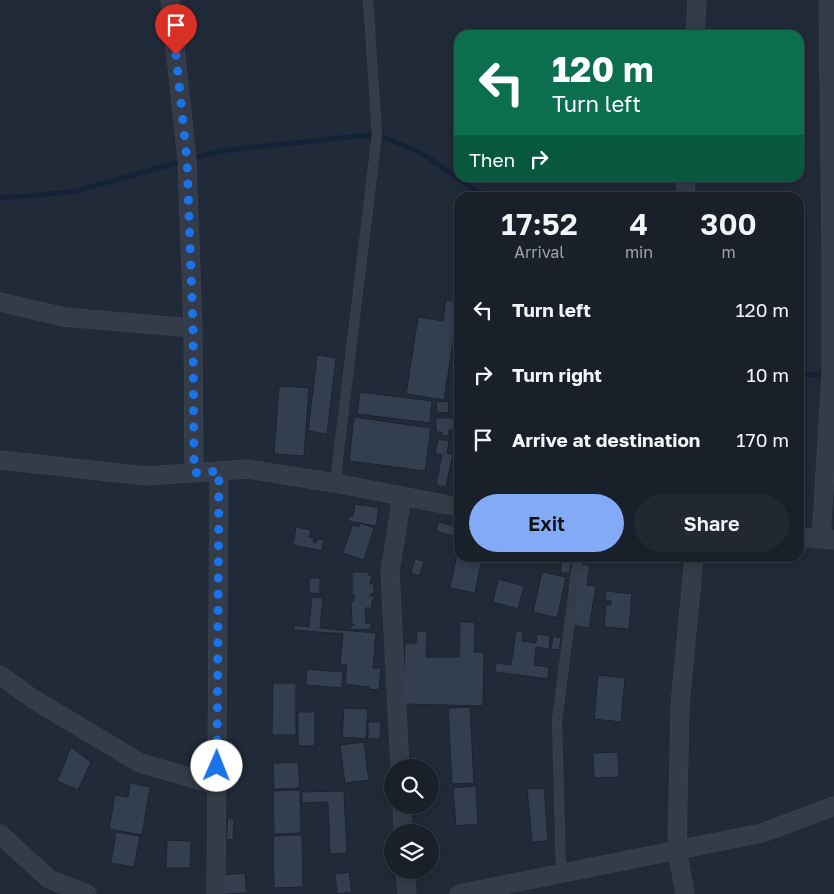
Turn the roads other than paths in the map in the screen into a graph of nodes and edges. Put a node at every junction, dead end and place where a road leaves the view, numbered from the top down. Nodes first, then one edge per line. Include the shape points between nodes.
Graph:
1 (170, 0) edge
2 (368, 0) edge
3 (697, 0) edge
4 (828, 0) edge
5 (695, 30) edge
6 (833, 254) edge
7 (0, 302) edge
8 (193, 328) junction
9 (0, 460) edge
10 (219, 471) junction
11 (194, 473) junction
12 (335, 483) junction
13 (402, 496) junction
14 (454, 506) edge
15 (804, 537) edge
16 (828, 539) edge
17 (577, 562) edge
18 (694, 562) edge
19 (0, 675) edge
20 (400, 759) edge
21 (217, 785) junction
22 (834, 806) edge
23 (0, 834) edge
24 (677, 850) junction
25 (561, 873) junction
26 (405, 879) edge
27 (87, 894) edge
28 (216, 894) edge
29 (406, 894) edge
30 (458, 894) edge
31 (685, 894) edge

1 - 8 street via 186,147
2 - 12 lane via 376,134
3 - 5 street
4 - 6 street
6 - 16 street
7 - 8 street via 64,317
8 - 11 street
9 - 11 street via 146,476
10 - 11 street
10 - 12 street via 247,469
10 - 21 street
12 - 13 street
13 - 14 street
13 - 20 street via 390,571
15 - 16 street
17 - 25 lane via 556,720
18 - 24 street via 680,705
19 - 21 street via 33,699 140,763
21 - 28 street
22 - 24 street via 762,833
23 - 27 street via 49,879
24 - 25 street
24 - 31 street
25 - 30 street
26 - 29 street

